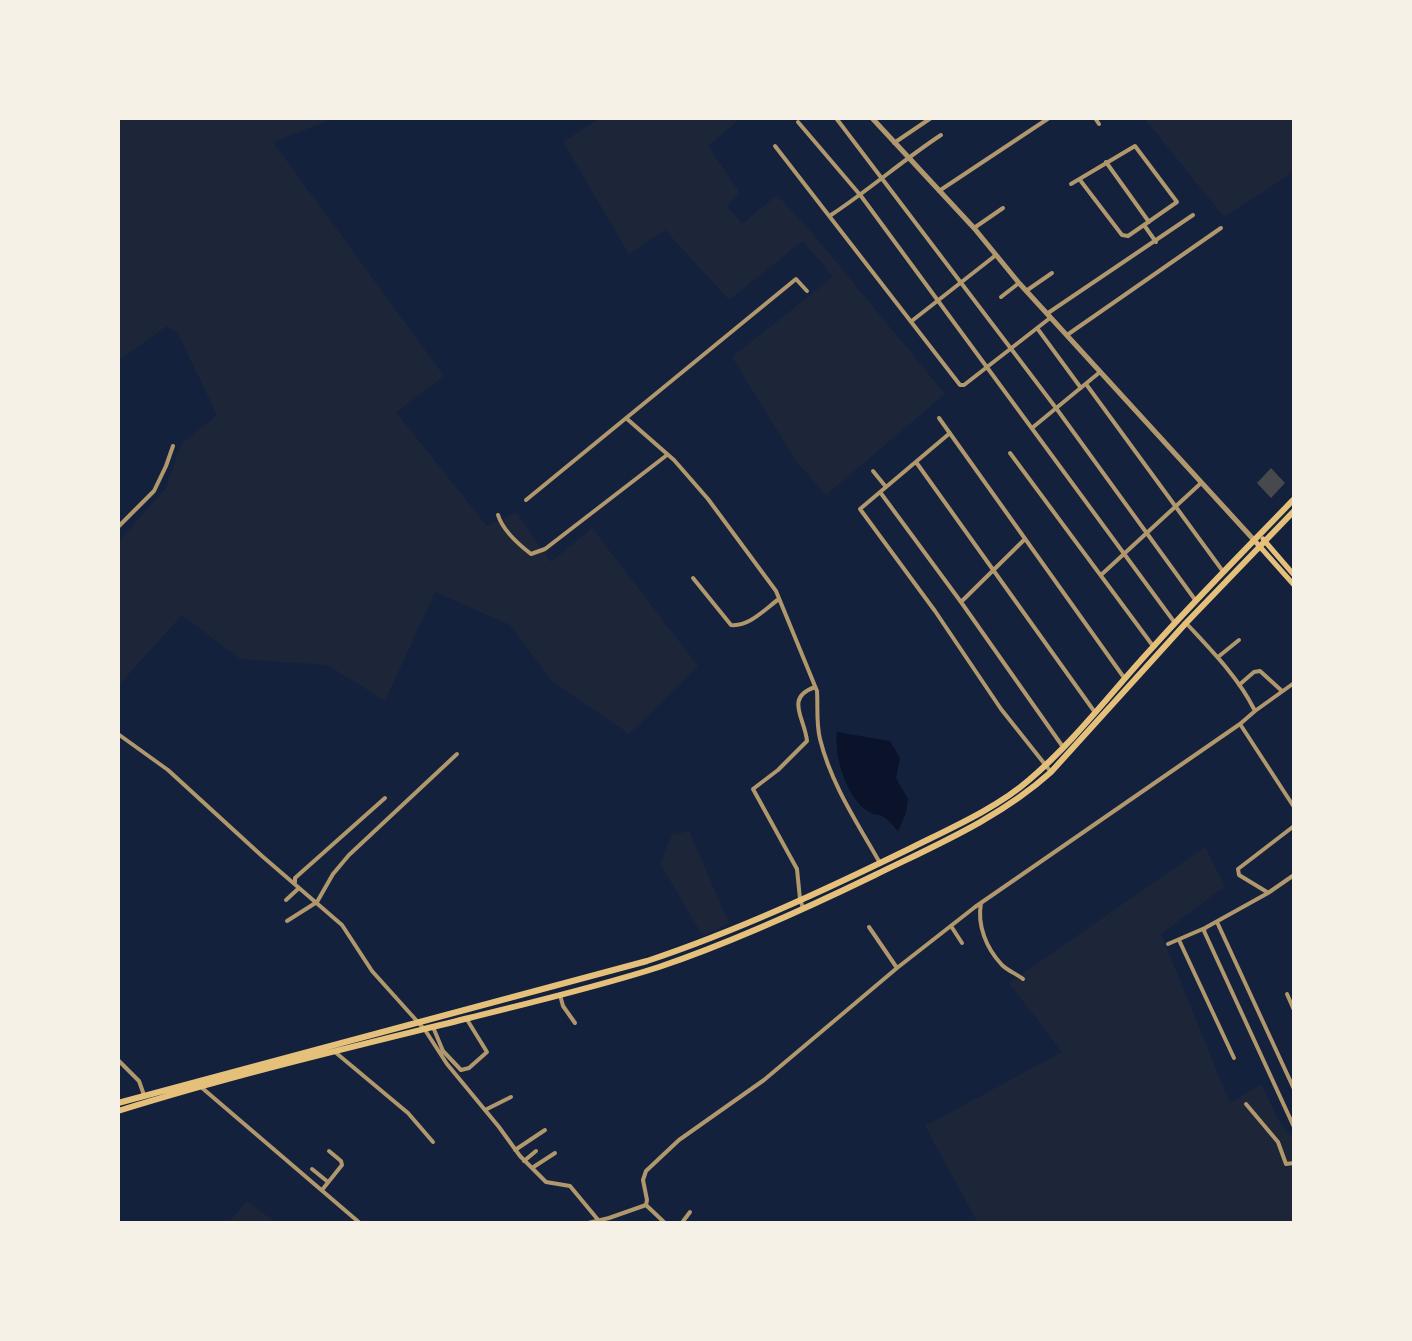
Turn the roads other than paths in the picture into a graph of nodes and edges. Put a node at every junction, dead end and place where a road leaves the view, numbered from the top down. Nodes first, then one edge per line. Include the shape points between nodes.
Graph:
1 (836, 118) edge
2 (872, 118) edge
3 (930, 118) edge
4 (1049, 118) edge
5 (1095, 118) edge
6 (798, 122) dead end
7 (1100, 124) dead end
8 (941, 136) dead end
9 (894, 143) junction
10 (776, 146) dead end
11 (907, 158) junction
12 (1106, 162) junction
13 (883, 178) junction
14 (1080, 179) junction
15 (1071, 184) dead end
16 (939, 191) junction
17 (860, 196) junction
18 (1004, 208) dead end
19 (830, 215) junction
20 (1193, 215) dead end
21 (1146, 224) junction
22 (974, 228) junction
23 (1222, 228) dead end
24 (1156, 242) junction
25 (996, 255) junction
26 (1052, 273) dead end
27 (961, 281) junction
28 (1019, 283) junction
29 (1026, 290) junction
30 (806, 292) dead end
31 (1002, 297) dead end
32 (938, 300) junction
33 (1049, 315) junction
34 (912, 320) junction
35 (1036, 328) junction
36 (1067, 335) junction
37 (1010, 349) junction
38 (987, 367) junction
39 (1100, 372) junction
40 (1083, 387) junction
41 (1056, 408) junction
42 (626, 418) junction
43 (939, 418) dead end
44 (1032, 428) junction
45 (950, 433) junction
46 (173, 446) dead end
47 (1010, 453) dead end
48 (667, 456) junction
49 (915, 461) junction
50 (873, 471) dead end
51 (1202, 482) junction
52 (886, 487) junction
53 (880, 492) junction
54 (1294, 499) edge
55 (526, 500) dead end
56 (1174, 507) junction
57 (1294, 511) edge
58 (498, 514) dead end
59 (118, 527) edge
60 (1147, 532) junction
61 (1025, 540) junction
62 (1259, 541) junction
63 (1124, 553) junction
64 (995, 570) junction
65 (1224, 572) junction
66 (1294, 574) edge
67 (1100, 575) junction
68 (693, 578) dead end
69 (1294, 585) edge
70 (779, 599) junction
71 (1196, 601) junction
72 (961, 602) junction
73 (1186, 623) junction
74 (1175, 624) junction
75 (1238, 640) dead end
76 (1154, 646) junction
77 (1218, 657) junction
78 (1124, 679) junction
79 (1294, 683) edge
80 (1238, 684) junction
81 (815, 687) junction
82 (1282, 691) junction
83 (1255, 710) junction
84 (1097, 716) junction
85 (1240, 724) junction
86 (118, 734) edge
87 (1063, 747) junction
88 (458, 754) dead end
89 (1048, 768) junction
90 (385, 798) dead end
91 (1294, 808) edge
92 (1294, 823) edge
93 (880, 863) junction
94 (1294, 875) edge
95 (297, 886) junction
96 (1268, 893) junction
97 (286, 900) dead end
98 (317, 902) junction
99 (981, 903) junction
100 (802, 904) junction
101 (286, 921) dead end
102 (1217, 922) junction
103 (870, 926) dead end
104 (951, 926) junction
105 (1206, 928) junction
106 (1178, 940) junction
107 (962, 943) dead end
108 (1168, 944) dead end
109 (897, 968) junction
110 (1023, 979) dead end
111 (1287, 994) dead end
112 (560, 995) junction
113 (1294, 1010) edge
114 (466, 1018) junction
115 (419, 1022) junction
116 (574, 1023) dead end
117 (429, 1028) junction
118 (335, 1052) junction
119 (1234, 1058) dead end
120 (118, 1060) edge
121 (199, 1084) junction
122 (1294, 1088) edge
123 (144, 1095) junction
124 (512, 1097) dead end
125 (118, 1103) edge
126 (1246, 1104) dead end
127 (484, 1110) junction
128 (118, 1112) edge
129 (1294, 1127) edge
130 (545, 1130) dead end
131 (433, 1142) dead end
132 (515, 1150) junction
133 (329, 1151) dead end
134 (536, 1151) dead end
135 (555, 1153) dead end
136 (524, 1160) junction
137 (1294, 1163) edge
138 (532, 1168) junction
139 (312, 1169) dead end
140 (328, 1182) junction
141 (322, 1190) junction
142 (646, 1206) junction
143 (690, 1212) dead end
144 (600, 1221) junction
145 (612, 1221) edge
146 (356, 1222) edge
147 (584, 1224) edge
148 (666, 1224) edge
149 (680, 1224) edge

1 - 13 street
2 - 9 street
3 - 9 street
4 - 16 street
5 - 7 street
6 - 17 street
8 - 11 street
9 - 11 street
10 - 19 street
11 - 13 street
11 - 16 street
12 - 14 street
12 - 21 street
12 - 21 street via 1135,146 1176,199
13 - 17 street
13 - 27 street
14 - 15 street
14 - 21 street via 1122,235
16 - 22 street
17 - 19 street
17 - 32 street
18 - 22 street
19 - 34 street
20 - 24 street
21 - 24 street
22 - 25 street
23 - 36 street
24 - 33 street
25 - 27 street
25 - 28 street
26 - 29 street
27 - 32 street
27 - 37 street
28 - 29 street
28 - 31 street
29 - 33 street
30 - 42 street via 796,278
32 - 34 street
32 - 38 street
33 - 35 street
33 - 36 street
34 - 38 street via 960,384
35 - 37 street
35 - 40 street
36 - 39 street
37 - 38 street
37 - 41 street
38 - 44 street
39 - 40 street
39 - 51 street
40 - 41 street
40 - 56 street
41 - 44 street
41 - 60 street
42 - 48 street
42 - 55 street
43 - 45 street
44 - 63 street
45 - 49 street
45 - 61 street
46 - 59 street via 154,491
47 - 67 street
48 - 58 street via 531,554
48 - 70 street via 708,499
49 - 52 street
49 - 64 street
50 - 52 street
51 - 56 street
51 - 62 street
52 - 53 street
53 - 72 street
53 - 89 street via 860,509
54 - 62 main road
56 - 60 street
56 - 65 street
57 - 62 main road
60 - 63 street
60 - 71 street
61 - 64 street
61 - 78 street
62 - 65 main road
62 - 66 main road
62 - 69 main road
62 - 73 main road
63 - 67 street
63 - 74 street
64 - 72 street
64 - 84 street
65 - 71 main road
67 - 76 street
68 - 70 street via 734,626
70 - 81 street
71 - 74 main road
72 - 87 street
73 - 77 street
73 - 84 main road
74 - 76 main road
75 - 77 street
76 - 78 main road
77 - 80 street
78 - 84 main road
79 - 82 street
80 - 82 street via 1260,671
80 - 83 street
81 - 93 street via 822,743
81 - 100 street via 798,704 808,741 753,789 797,869
82 - 83 street
83 - 85 street
84 - 87 main road
84 - 89 main road
85 - 91 street
85 - 99 street
86 - 95 street
87 - 89 main road
88 - 98 street via 350,855
89 - 93 main road via 992,806
89 - 100 main road via 1005,808
90 - 95 street via 302,870
91 - 92 street
92 - 96 street via 1238,869
93 - 100 main road
94 - 96 street
95 - 97 street
95 - 98 street
96 - 102 street
98 - 101 street
98 - 115 street
99 - 104 street
99 - 110 street via 985,937 1002,964
100 - 112 main road via 720,945
100 - 115 main road via 646,962
102 - 105 street
102 - 122 street
103 - 109 street
104 - 107 street
104 - 109 street
105 - 106 street
105 - 129 street
106 - 108 street
106 - 119 street
109 - 142 street via 646,1171
111 - 113 street
112 - 114 main road
112 - 116 street
114 - 117 main road
114 - 117 street via 486,1052 469,1068 461,1070
115 - 117 street
115 - 121 main road
117 - 118 main road
117 - 127 street via 446,1064
118 - 121 main road
118 - 131 street via 408,1112
120 - 123 street
121 - 123 main road
121 - 128 main road
121 - 141 street
123 - 125 main road
124 - 127 street
126 - 137 street via 1278,1142 1286,1164
127 - 132 street
130 - 132 street
132 - 136 street
133 - 140 street via 342,1163
134 - 136 street
135 - 138 street
136 - 138 street
138 - 144 street via 546,1182 570,1186
139 - 140 street
140 - 141 street
141 - 146 street
142 - 145 street
142 - 148 street
143 - 149 street
144 - 145 street
144 - 147 street

